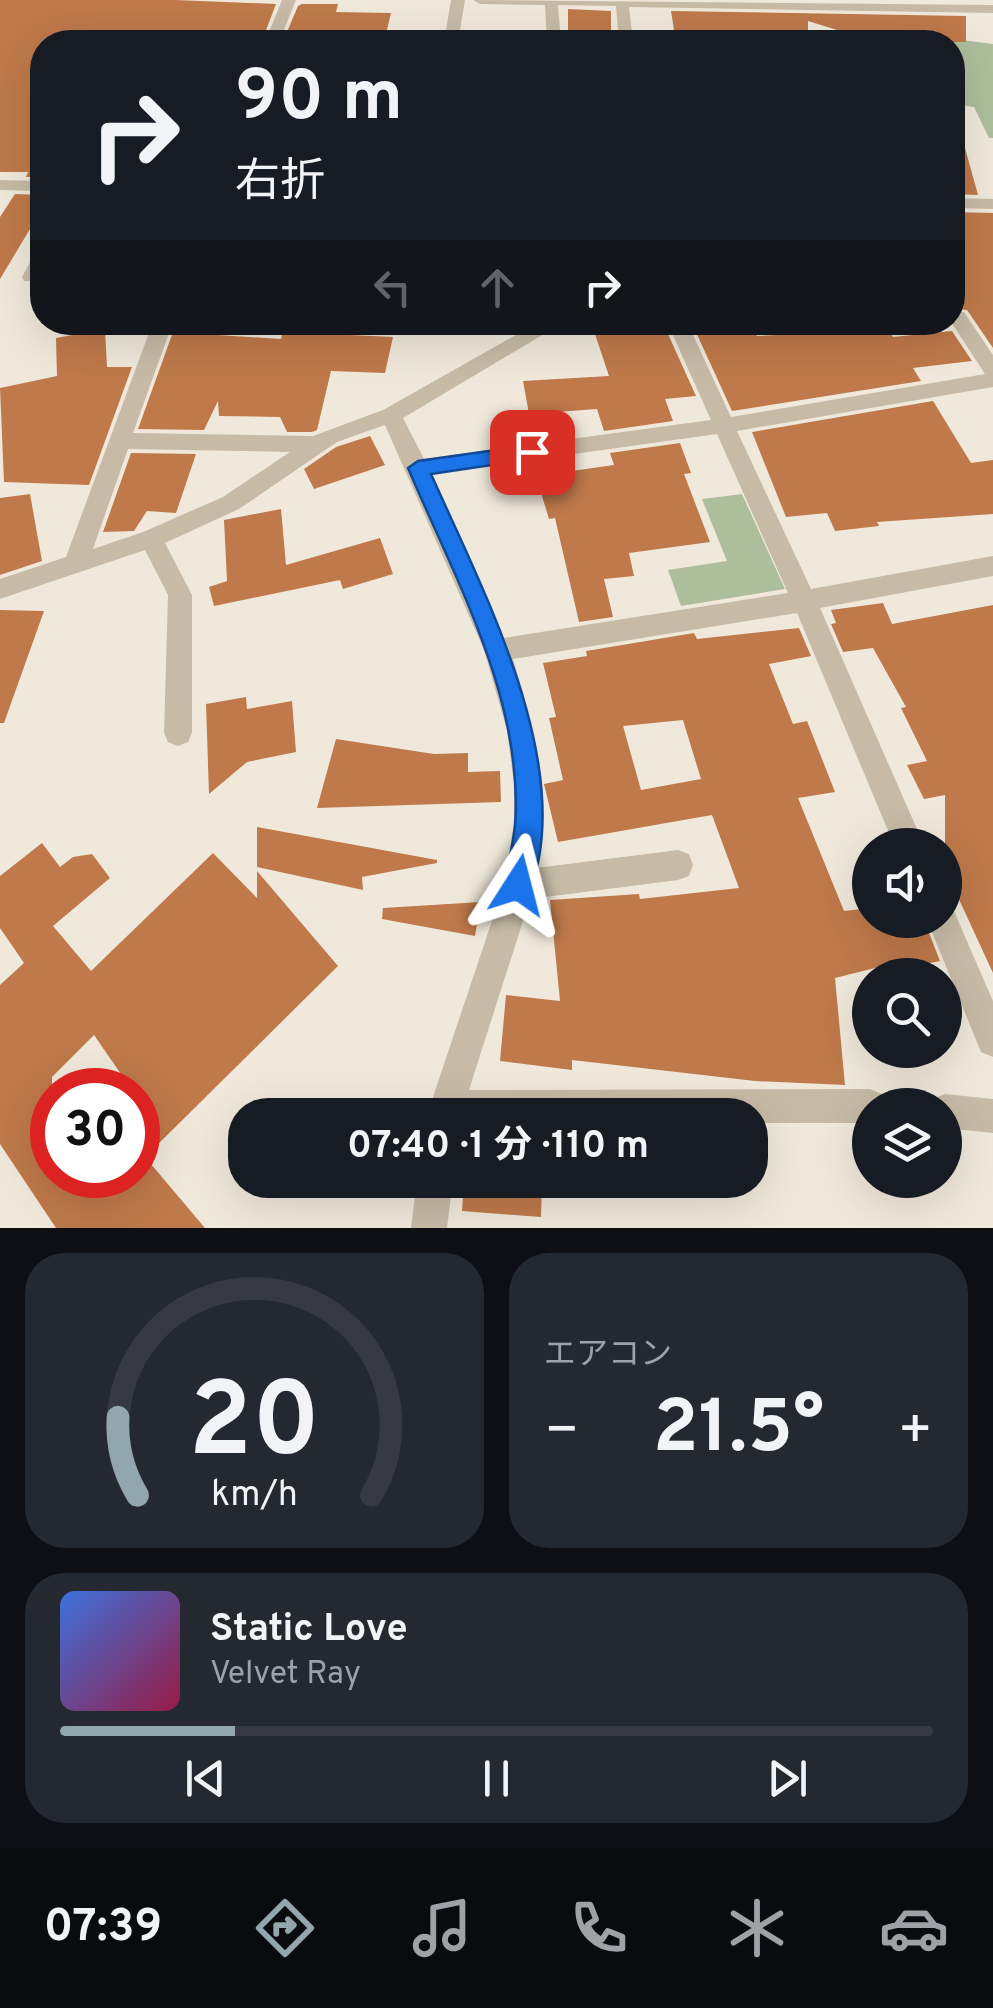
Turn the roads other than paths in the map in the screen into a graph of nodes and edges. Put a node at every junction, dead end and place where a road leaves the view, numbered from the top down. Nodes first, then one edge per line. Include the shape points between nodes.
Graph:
1 (289, 0) edge
2 (458, 0) edge
3 (480, 0) edge
4 (551, 1) edge
5 (622, 1) edge
6 (958, 4) edge
7 (993, 10) edge
8 (277, 30) edge
9 (454, 30) edge
10 (553, 30) edge
11 (625, 30) edge
12 (0, 185) edge
13 (30, 186) edge
14 (965, 204) edge
15 (993, 204) edge
16 (965, 329) edge
17 (158, 335) edge
18 (532, 335) edge
19 (683, 335) edge
20 (993, 371) edge
21 (993, 380) edge
22 (391, 415) junction
23 (722, 426) junction
24 (118, 441) junction
25 (314, 444) junction
26 (418, 468) junction
27 (151, 539) junction
28 (993, 566) edge
29 (74, 567) junction
30 (0, 590) edge
31 (804, 601) junction
32 (497, 650) junction
33 (178, 733) dead end
34 (902, 828) edge
35 (678, 865) dead end
36 (518, 885) junction
37 (950, 938) edge
38 (993, 1040) edge
39 (448, 1098) edge
40 (852, 1106) edge
41 (768, 1107) edge
42 (962, 1112) edge
43 (993, 1116) edge
44 (433, 1198) edge
45 (429, 1228) edge

1 - 8 street
2 - 9 street
3 - 4 street
4 - 5 street
4 - 10 street
5 - 6 street
5 - 11 street
6 - 7 street
12 - 13 street
14 - 15 street
16 - 20 street
17 - 24 street
18 - 22 street
19 - 23 street
21 - 23 street
22 - 25 street
22 - 26 street
23 - 26 street
23 - 31 street
24 - 25 street
24 - 29 street
25 - 27 street via 231,503
26 - 32 street
27 - 29 street
27 - 33 street via 180,595
28 - 31 street
29 - 30 street
31 - 32 street
31 - 34 street
32 - 36 street via 521,730 528,784
35 - 36 street
36 - 39 street
37 - 38 street
40 - 41 street
42 - 43 street
44 - 45 street

